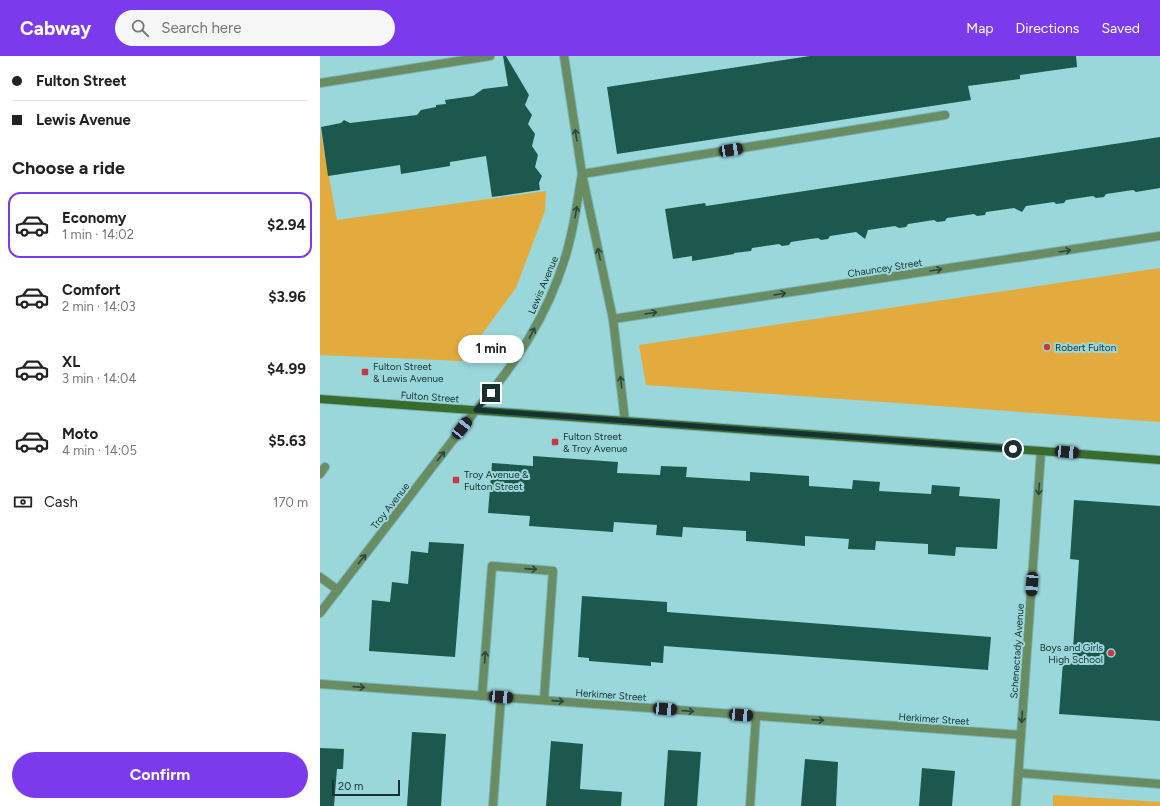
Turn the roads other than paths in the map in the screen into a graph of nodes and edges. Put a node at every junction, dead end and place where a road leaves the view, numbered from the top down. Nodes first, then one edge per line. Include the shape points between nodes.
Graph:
1 (490, 56) edge
2 (564, 56) edge
3 (320, 83) edge
4 (945, 115) dead end
5 (582, 174) junction
6 (1160, 236) edge
7 (613, 319) junction
8 (320, 399) edge
9 (476, 410) junction
10 (626, 421) junction
11 (1041, 451) junction
12 (1160, 460) edge
13 (320, 466) edge
14 (320, 474) edge
15 (320, 577) edge
16 (338, 590) junction
17 (320, 613) edge
18 (320, 684) edge
19 (482, 696) junction
20 (501, 697) junction
21 (544, 700) junction
22 (756, 716) junction
23 (1021, 735) junction
24 (1018, 773) junction
25 (1160, 784) edge
26 (493, 806) edge
27 (750, 806) edge
28 (1016, 806) edge

1 - 3 street
5 -> 2 street, Lewis Avenue
4 - 5 street
7 -> 5 street, Lewis Avenue
9 -> 5 street, Lewis Avenue via 498,385 524,347 548,304 565,257
7 -> 6 street, Chauncey Street
10 -> 7 street, Lewis Avenue
8 - 9 main road, Fulton Street
9 - 10 main road, Fulton Street
16 -> 9 street, Troy Avenue
10 - 11 main road, Fulton Street
11 - 12 main road, Fulton Street
11 -> 23 street, Schenectady Avenue
13 - 14 street via 325,467
15 - 16 street
16 - 17 street, Troy Avenue
18 -> 19 street, Herkimer Street
19 - 20 street, Herkimer Street
19 -> 21 street via 492,566 553,571
20 - 21 street, Herkimer Street
20 - 26 street
21 -> 22 street, Herkimer Street
22 -> 23 street, Herkimer Street
22 - 27 street
23 - 24 street, Schenectady Avenue
24 - 25 street
24 - 28 street, Schenectady Avenue

